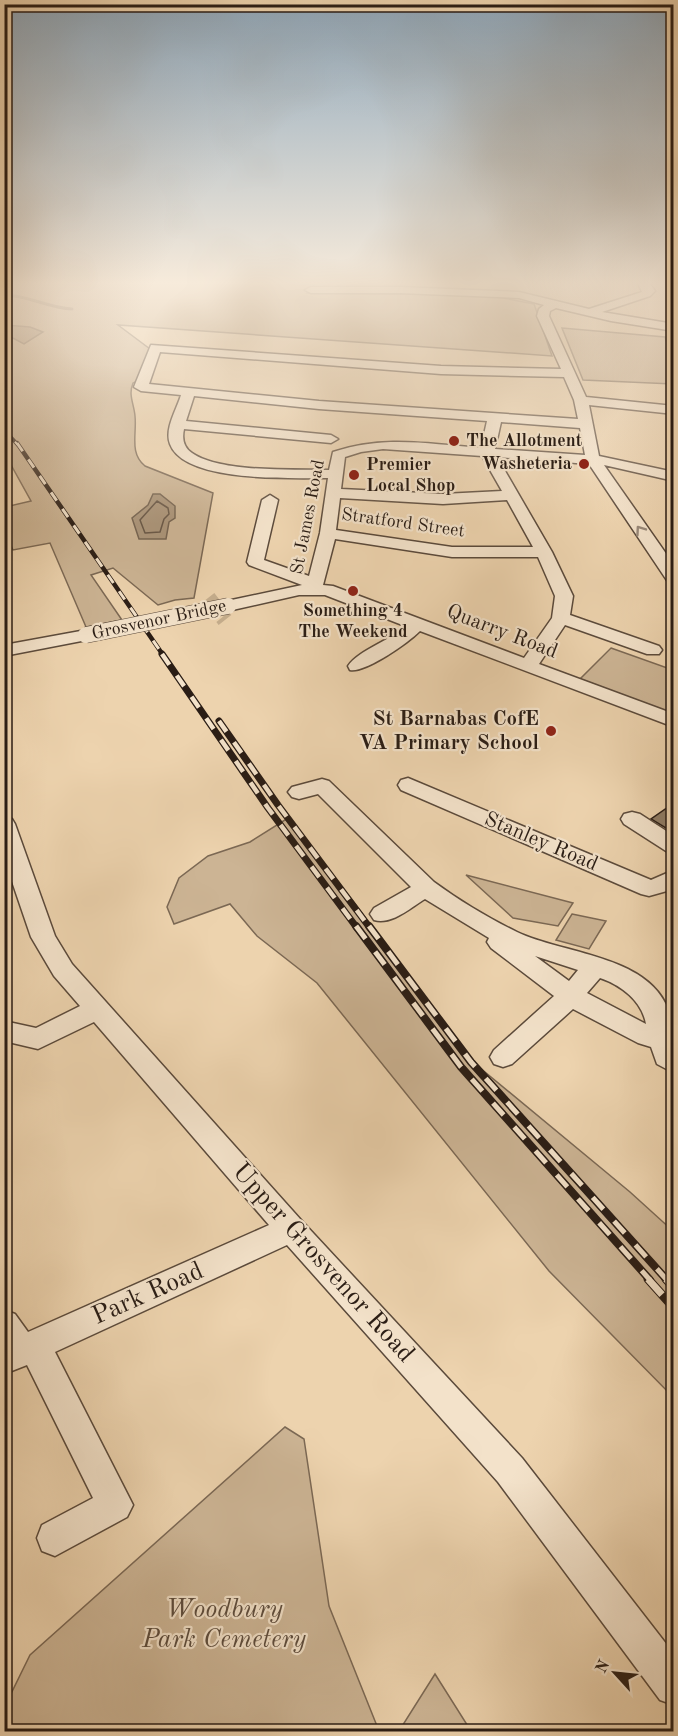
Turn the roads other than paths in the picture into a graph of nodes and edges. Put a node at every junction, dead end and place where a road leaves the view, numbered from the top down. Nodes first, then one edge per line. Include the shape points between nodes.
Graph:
1 (150, 362) edge
2 (337, 362) edge
3 (563, 362) edge
4 (568, 373) junction
5 (189, 392) junction
6 (581, 400) junction
7 (319, 405) junction
8 (674, 410) edge
9 (495, 418) junction
10 (179, 424) junction
11 (585, 424) junction
12 (331, 439) junction
13 (487, 452) junction
14 (338, 455) junction
15 (593, 459) junction
16 (334, 474) junction
17 (674, 477) edge
18 (334, 493) junction
19 (510, 495) junction
20 (270, 500) dead end
21 (328, 533) junction
22 (544, 552) junction
23 (674, 578) edge
24 (315, 586) junction
25 (561, 618) junction
26 (417, 624) junction
27 (351, 648) dead end
28 (653, 650) dead end
29 (4, 651) edge
30 (528, 666) junction
31 (674, 721) edge
32 (408, 785) dead end
33 (298, 792) dead end
34 (632, 819) dead end
35 (4, 824) edge
36 (674, 846) edge
37 (674, 878) edge
38 (435, 895) junction
39 (382, 914) dead end
40 (594, 968) junction
41 (572, 996) junction
42 (98, 1010) junction
43 (4, 1030) edge
44 (661, 1039) junction
45 (503, 1057) dead end
46 (674, 1063) edge
47 (291, 1229) junction
48 (4, 1325) edge
49 (21, 1351) edge
50 (55, 1538) dead end
51 (674, 1686) edge

1 - 5 street via 141,387
2 - 4 street via 441,370
3 - 4 street
4 - 6 street
5 - 7 street
5 - 10 street
6 - 8 street
6 - 11 street
7 - 9 street
7 - 12 street
9 - 11 street
9 - 13 street
10 - 12 street
10 - 16 street via 176,443 182,453 206,465 230,470
11 - 15 street
12 - 14 street
13 - 14 street, St James Road via 383,445
13 - 15 street, St James Road
13 - 19 street
14 - 16 street, St James Road
15 - 17 street, St James Road
23 -> 15 street
16 - 18 street, St James Road
18 - 19 street via 442,499
18 - 21 street, St James Road
19 - 22 street
20 - 24 street, Quarry Road via 255,562
21 - 22 street, Stratford Street via 452,552
21 - 24 street, St James Road
22 - 25 street via 564,596
24 - 26 street, Quarry Road
24 - 29 street, Grosvenor Bridge, bridge
25 - 28 street via 634,636
25 - 30 street
26 - 27 street via 388,648 362,661
26 - 30 street, Quarry Road
30 - 31 street, Quarry Road
32 - 37 street, Stanley Road via 649,888
33 - 38 street via 322,786
34 - 36 street
35 - 42 street, Upper Grosvenor Road via 43,937 63,970
38 - 39 street
38 - 40 street via 510,939
38 - 41 street
40 - 41 street
40 - 44 street via 617,974 642,991 656,1010
41 - 44 street via 647,1036
41 - 45 street
42 - 43 street via 39,1039
42 - 47 street, Upper Grosvenor Road
44 - 46 street via 666,1057
47 - 49 street, Park Road
47 - 51 street, Upper Grosvenor Road via 510,1470
48 - 49 street
49 - 50 street via 115,1505

